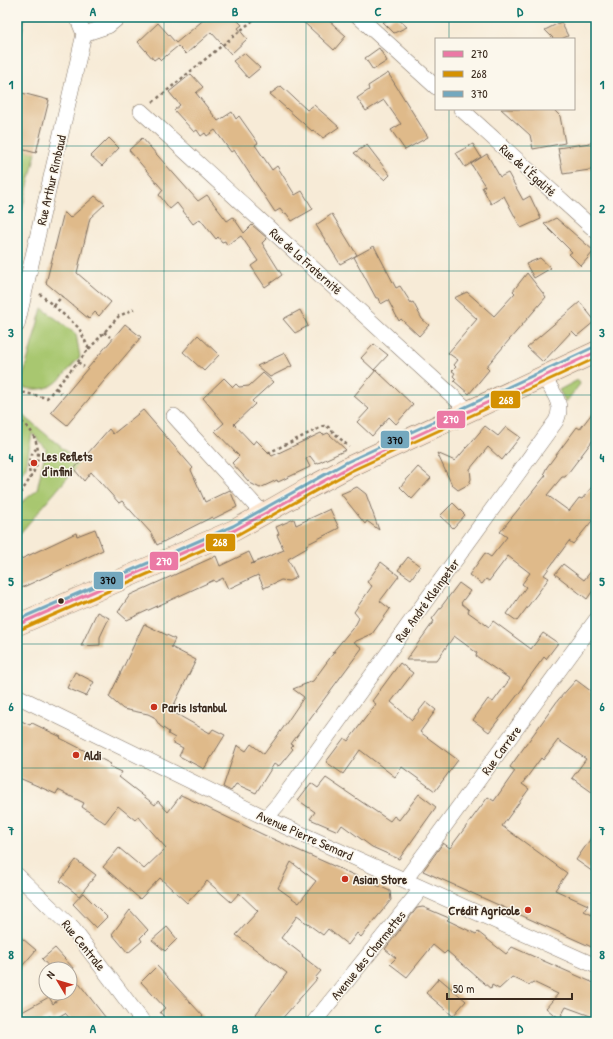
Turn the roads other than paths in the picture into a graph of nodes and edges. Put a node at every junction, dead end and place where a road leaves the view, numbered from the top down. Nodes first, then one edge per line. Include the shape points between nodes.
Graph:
1 (77, 17) edge
2 (119, 17) edge
3 (359, 17) edge
4 (84, 34) junction
5 (435, 86) edge
6 (461, 110) edge
7 (141, 111) road end
8 (596, 231) edge
9 (20, 299) edge
10 (17, 325) edge
11 (596, 352) edge
12 (543, 376) junction
13 (470, 412) junction
14 (174, 416) dead end
15 (264, 515) junction
16 (596, 620) edge
17 (17, 625) edge
18 (17, 696) edge
19 (266, 818) junction
20 (17, 875) edge
21 (405, 880) junction
22 (422, 888) junction
23 (596, 966) edge
24 (143, 1022) edge
25 (314, 1022) edge

1 - 4 street
2 - 4 street via 108,26
3 - 5 street
4 - 9 street, Rue Arthur Rimbaud via 27,283
6 - 8 street, Rue de l'Égalité
7 - 13 street, Rue de la Fraternité
9 - 10 street, Rue Arthur Rimbaud
11 - 12 main road
12 - 13 main road
12 - 19 street, Rue André Kleinpeter via 560,406 560,414 556,421
13 - 15 main road via 349,467
14 - 15 street
15 - 17 main road via 158,565
16 - 21 street, Rue Carrère
18 - 19 street, Avenue Pierre Semard
19 - 21 street, Avenue Pierre Semard
20 - 24 street, Rue Centrale via 73,929
21 - 22 street, Avenue Pierre Semard
22 - 23 street, Avenue Pierre Semard
22 - 25 street, Avenue des Charmettes

